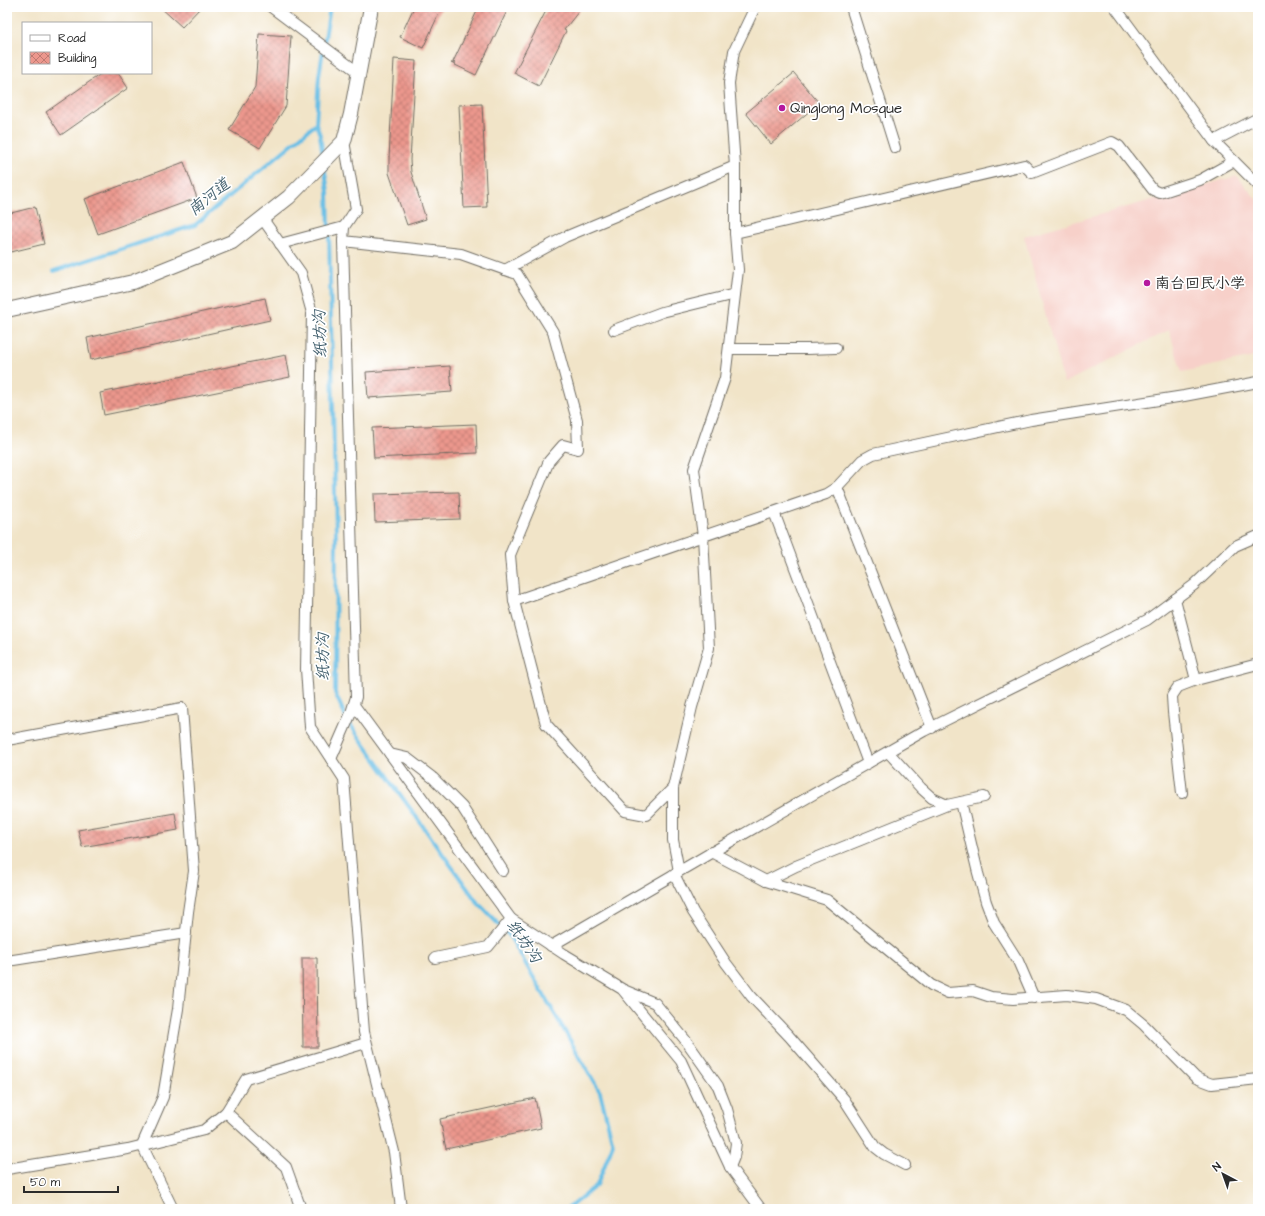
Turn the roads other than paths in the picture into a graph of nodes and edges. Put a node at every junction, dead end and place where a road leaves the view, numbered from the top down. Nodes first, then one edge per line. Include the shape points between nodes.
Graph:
1 (271, 7) edge
2 (371, 7) edge
3 (755, 7) edge
4 (851, 7) edge
5 (1115, 7) edge
6 (359, 73) junction
7 (1258, 118) edge
8 (344, 141) junction
9 (1214, 141) junction
10 (895, 148) dead end
11 (1234, 161) junction
12 (735, 166) junction
13 (1258, 186) edge
14 (262, 218) junction
15 (339, 228) junction
16 (735, 233) junction
17 (343, 241) junction
18 (280, 244) junction
19 (505, 270) junction
20 (735, 294) junction
21 (7, 310) edge
22 (614, 330) dead end
23 (836, 348) dead end
24 (728, 349) junction
25 (1258, 382) edge
26 (837, 487) junction
27 (774, 512) junction
28 (703, 536) junction
29 (1258, 536) edge
30 (1175, 599) junction
31 (514, 601) junction
32 (1258, 664) edge
33 (1196, 680) junction
34 (352, 709) junction
35 (932, 728) junction
36 (7, 740) edge
37 (888, 752) junction
38 (390, 754) junction
39 (331, 759) junction
40 (868, 763) junction
41 (673, 788) junction
42 (1182, 793) dead end
43 (984, 797) dead end
44 (961, 802) junction
45 (947, 805) junction
46 (711, 852) junction
47 (503, 872) dead end
48 (677, 872) junction
49 (766, 882) junction
50 (508, 922) junction
51 (186, 933) junction
52 (551, 946) junction
53 (435, 958) dead end
54 (7, 961) edge
55 (622, 989) junction
56 (1034, 998) junction
57 (366, 1043) junction
58 (1258, 1079) edge
59 (226, 1112) junction
60 (142, 1146) junction
61 (905, 1165) dead end
62 (730, 1167) junction
63 (7, 1169) edge
64 (173, 1209) edge
65 (301, 1209) edge
66 (401, 1209) edge
67 (761, 1209) edge

1 - 6 street
2 - 6 street
3 - 12 street via 734,51 729,83
4 - 10 street
5 - 9 street
6 - 8 street
7 - 9 street
8 - 14 street via 289,197
8 - 15 street via 356,209
9 - 11 street
11 - 13 street
11 - 16 street via 1200,180 1160,193 1153,190 1112,142 1032,173 1024,165
12 - 16 street
12 - 19 street via 564,237
14 - 18 street
14 - 21 street via 232,242 133,282
15 - 17 street
15 - 18 street
16 - 20 street via 738,270
17 - 19 street via 461,254
17 - 34 street via 356,697
18 - 39 street via 301,273 312,314 306,669 310,727
19 - 31 street via 517,274 553,332 577,420 578,449 563,445 549,461 526,513 510,555
20 - 22 street via 662,312
20 - 24 street
23 - 24 street
24 - 28 street via 725,378 694,469
25 - 26 street via 1031,420 874,454 862,460
26 - 27 street via 826,494
26 - 35 street
27 - 28 street
27 - 40 street
28 - 31 street
28 - 41 street via 709,648
29 - 30 street via 1235,546
30 - 33 street
30 - 35 street via 1147,620
31 - 41 street via 546,724 624,811 646,815
32 - 33 street
33 - 42 street via 1178,687 1172,696
34 - 38 street
34 - 39 street
35 - 37 street
36 - 51 street via 182,708 194,871
37 - 40 street
37 - 45 street via 932,798
38 - 47 street via 407,758 433,778 462,807
38 - 50 street
39 - 57 street via 344,780
40 - 46 street
41 - 48 street via 673,840
43 - 44 street
44 - 45 street
44 - 56 street via 980,880 994,923 1018,961
45 - 49 street via 796,866
46 - 48 street
46 - 49 street
48 - 52 street
48 - 61 street via 693,912 751,996 844,1099 875,1147
49 - 56 street via 827,900 931,985 948,993 974,991 991,997
50 - 52 street
50 - 53 street via 488,947
51 - 54 street
51 - 60 street via 178,1010 163,1097
52 - 55 street
55 - 62 street via 681,1061
55 - 62 street via 655,1004 687,1042 718,1086 736,1143
56 - 58 street via 1067,995 1096,999 1126,1010 1196,1078 1212,1084
57 - 59 street via 246,1079
57 - 66 street via 394,1152
59 - 60 street via 204,1130
59 - 65 street via 286,1167
60 - 63 street
60 - 64 street
62 - 67 street

